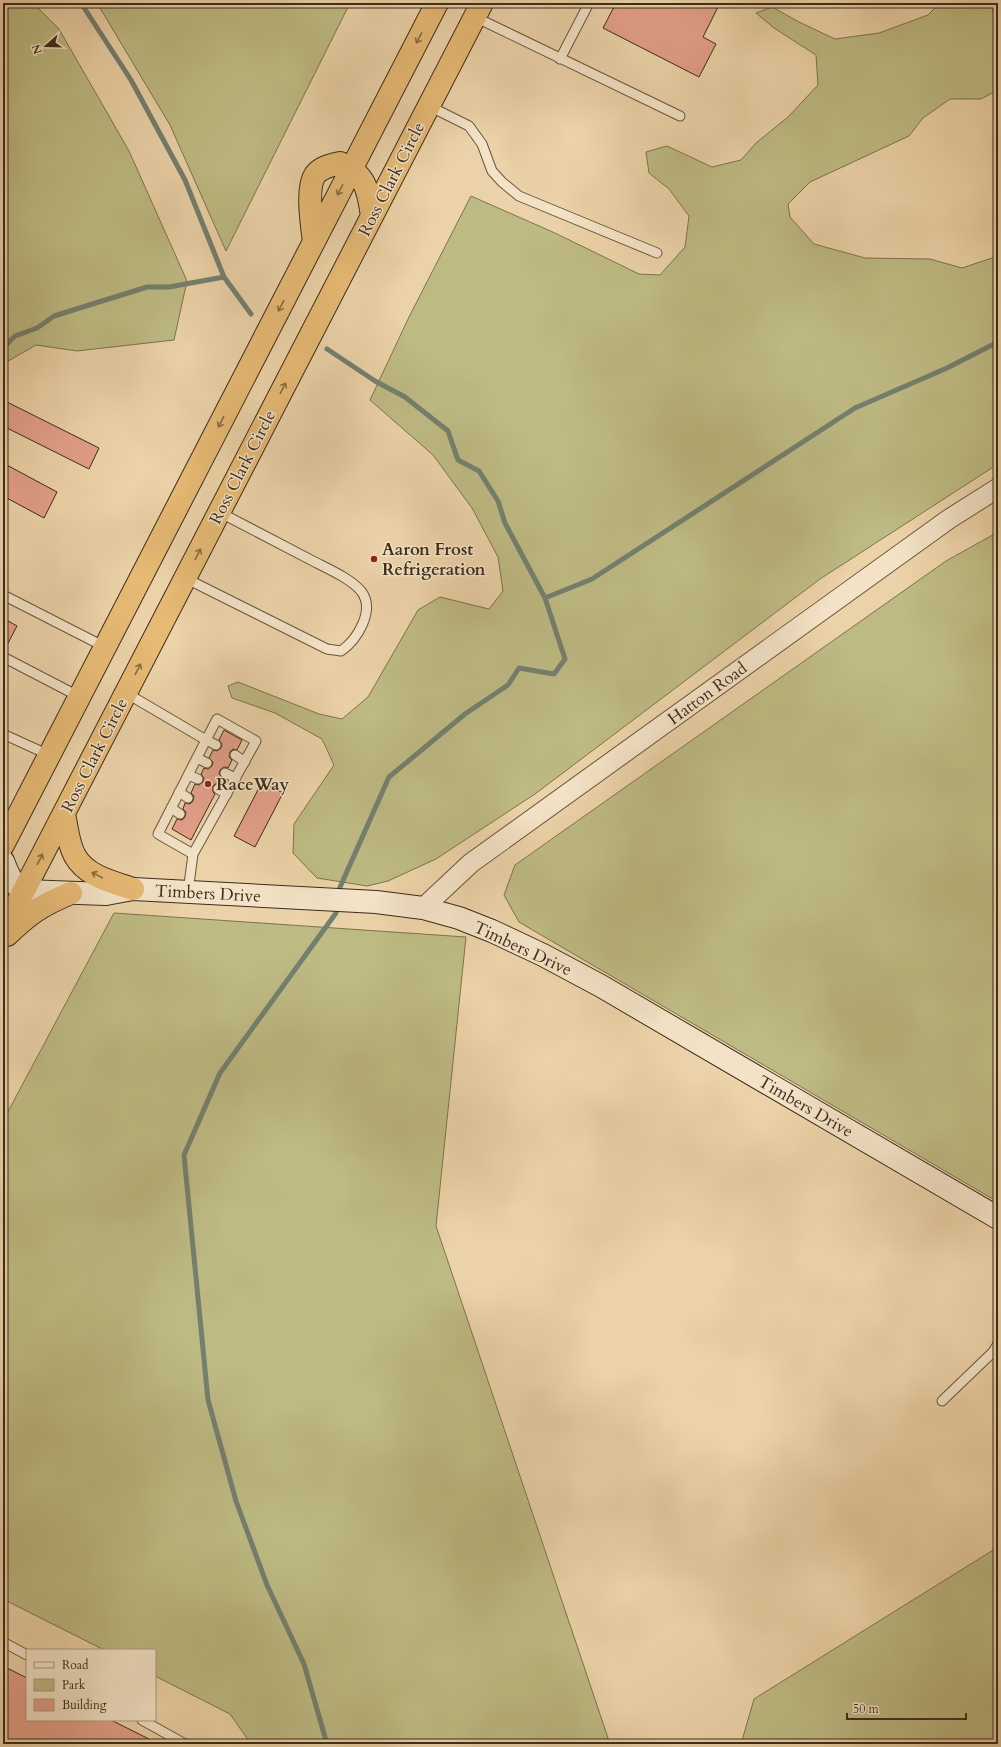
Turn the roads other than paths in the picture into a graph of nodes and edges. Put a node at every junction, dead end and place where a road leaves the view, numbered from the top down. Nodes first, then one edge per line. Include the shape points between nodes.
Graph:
1 (437, 3) edge
2 (589, 3) edge
3 (478, 10) edge
4 (560, 58) junction
5 (429, 106) junction
6 (680, 116) dead end
7 (351, 168) junction
8 (372, 216) junction
9 (314, 242) junction
10 (657, 253) dead end
11 (998, 488) edge
12 (219, 512) junction
13 (185, 578) junction
14 (3, 595) edge
15 (106, 647) junction
16 (3, 657) edge
17 (126, 692) junction
18 (80, 697) junction
19 (3, 734) edge
20 (206, 740) junction
21 (216, 744) dead end
22 (49, 755) junction
23 (235, 755) dead end
24 (197, 758) junction
25 (245, 762) junction
26 (207, 763) dead end
27 (225, 773) dead end
28 (188, 775) junction
29 (236, 778) junction
30 (198, 779) dead end
31 (218, 789) dead end
32 (179, 792) junction
33 (227, 794) junction
34 (188, 798) dead end
35 (171, 808) junction
36 (208, 808) dead end
37 (216, 812) junction
38 (64, 814) junction
39 (180, 814) dead end
40 (3, 845) edge
41 (193, 854) junction
42 (3, 861) edge
43 (133, 889) junction
44 (24, 891) junction
45 (188, 892) junction
46 (71, 893) junction
47 (423, 908) junction
48 (3, 931) edge
49 (3, 938) edge
50 (998, 1218) edge
51 (998, 1344) edge
52 (942, 1401) dead end
53 (3, 1642) edge
54 (26, 1655) edge
55 (144, 1721) edge
56 (185, 1744) edge

1 -> 7 highway
2 - 4 lane
3 - 4 lane
3 - 5 highway, Ross Clark Circle
4 - 6 lane
5 - 8 highway, Ross Clark Circle
5 - 10 lane via 469,126 482,144 492,171 519,196
7 - 8 highway via 363,180 369,194
7 -> 9 highway
7 - 9 highway via 340,162 322,168 315,175 311,205
12 -> 8 highway, Ross Clark Circle
9 -> 15 highway
11 - 47 street, Hatton Road via 949,519 477,859
13 -> 12 highway, Ross Clark Circle
12 - 13 lane via 322,566 360,591 367,605 356,635 350,645 341,651 327,649
17 -> 13 highway, Ross Clark Circle
14 - 15 lane
15 - 18 highway
16 - 18 lane
17 - 20 lane
17 - 38 highway, Ross Clark Circle
18 - 22 highway
19 - 22 lane
20 - 21 lane
20 - 24 lane
20 - 25 lane via 217,719 256,741
22 - 40 highway
23 - 25 lane
24 - 26 lane
24 - 28 lane
25 - 29 lane
27 - 29 lane
28 - 30 lane
28 - 32 lane
29 - 33 lane
31 - 33 lane
32 - 34 lane
32 - 35 lane
33 - 37 lane
35 - 39 lane
35 - 41 lane via 158,834
36 - 37 lane
37 - 41 lane via 202,829
43 -> 38 highway via 97,876 85,868 71,846
44 -> 38 highway, Ross Clark Circle
41 - 45 lane
42 - 44 street via 15,886
43 - 45 street, Timbers Drive
43 - 46 street, Timbers Drive via 106,894
44 - 46 street, Timbers Drive
44 - 48 highway, Ross Clark Circle
45 - 47 street, Timbers Drive via 376,902
46 - 49 highway via 28,915
47 - 50 street, Timbers Drive via 460,918 492,931 601,986
51 - 52 lane via 993,1352
53 - 54 lane
55 - 56 lane

